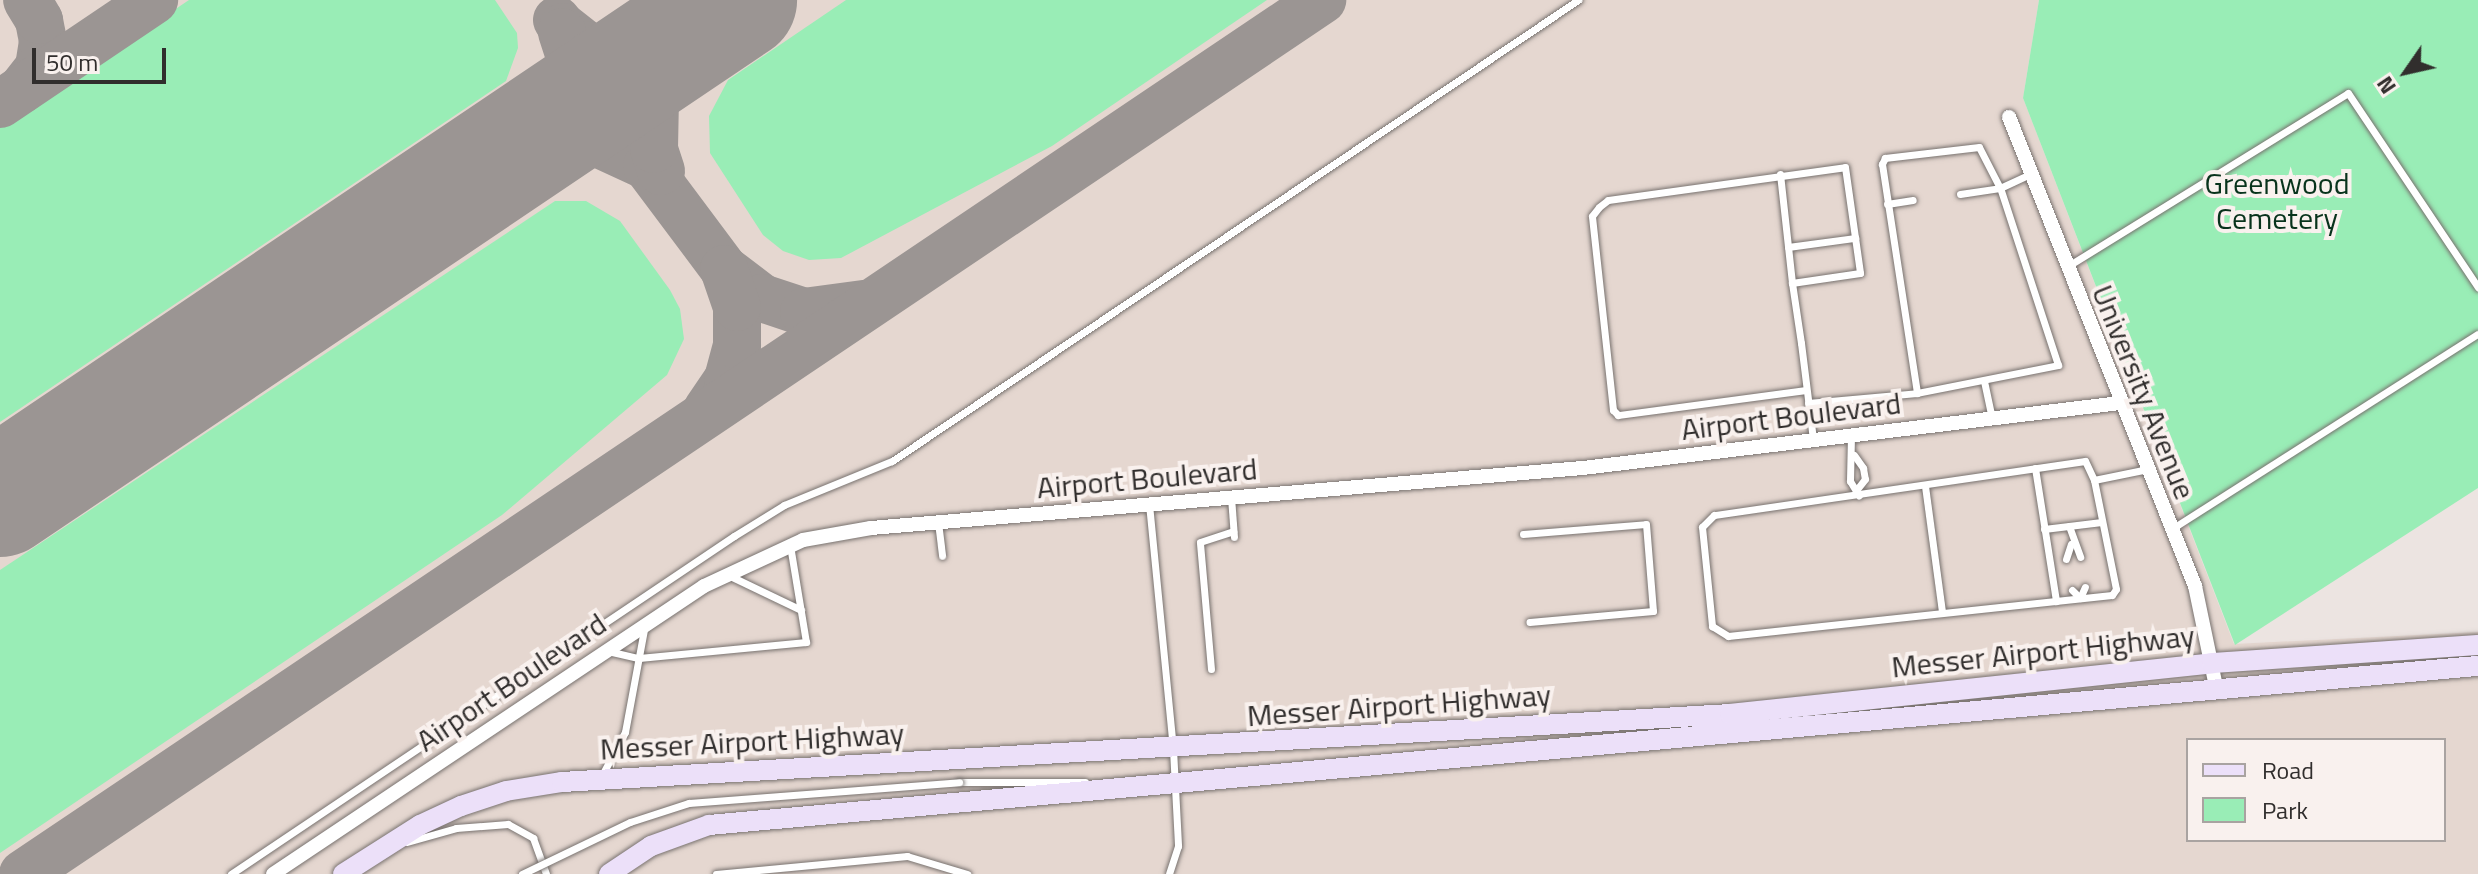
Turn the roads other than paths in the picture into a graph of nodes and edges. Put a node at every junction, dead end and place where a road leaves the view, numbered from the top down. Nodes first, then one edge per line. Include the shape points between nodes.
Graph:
1 (1578, 0) edge
2 (2009, 117) dead end
3 (1780, 174) junction
4 (2030, 174) junction
5 (2000, 188) junction
6 (1960, 194) dead end
7 (1913, 200) dead end
8 (1887, 204) junction
9 (1855, 238) junction
10 (1836, 241) junction
11 (1788, 247) junction
12 (1838, 253) dead end
13 (2066, 267) junction
14 (1792, 283) junction
15 (2478, 287) edge
16 (2478, 334) edge
17 (1984, 381) junction
18 (1806, 390) junction
19 (1917, 393) junction
20 (1808, 403) junction
21 (2120, 403) junction
22 (1992, 418) junction
23 (1851, 436) junction
24 (1813, 440) junction
25 (1854, 455) junction
26 (2035, 468) junction
27 (2148, 469) junction
28 (2094, 480) junction
29 (1925, 486) junction
30 (1858, 492) junction
31 (1231, 497) junction
32 (1149, 504) junction
33 (938, 522) junction
34 (2102, 522) junction
35 (2069, 526) junction
36 (2044, 529) junction
37 (2172, 529) junction
38 (1523, 534) dead end
39 (2071, 544) junction
40 (790, 545) junction
41 (942, 556) dead end
42 (2080, 557) dead end
43 (2066, 559) dead end
44 (726, 574) junction
45 (2085, 587) dead end
46 (2072, 590) dead end
47 (2080, 598) junction
48 (2056, 601) junction
49 (801, 610) junction
50 (1942, 612) junction
51 (1529, 622) dead end
52 (645, 623) junction
53 (2478, 645) edge
54 (603, 652) junction
55 (639, 658) junction
56 (2212, 663) junction
57 (2478, 666) edge
58 (1211, 669) dead end
59 (2217, 691) junction
60 (1173, 749) junction
61 (600, 779) junction
62 (1175, 781) junction
63 (376, 851) junction
64 (231, 874) edge
65 (273, 874) edge
66 (343, 874) edge
67 (522, 874) edge
68 (546, 874) edge
69 (609, 874) edge
70 (716, 874) edge
71 (967, 874) edge
72 (1169, 874) edge

1 - 64 lane via 892,461 784,505 734,536
2 - 4 street, University Avenue
3 - 9 lane via 1845,167
3 - 11 lane
3 - 18 lane via 1608,200 1592,216 1610,399 1618,415
4 - 5 lane
4 - 13 street, University Avenue
5 - 6 lane
5 - 8 lane via 1979,147 1885,158
5 - 17 lane via 2058,365
7 - 8 lane
8 - 19 lane
9 - 10 lane
9 - 14 lane via 1860,273
10 - 11 lane
10 - 12 lane
11 - 14 lane
13 - 15 lane via 2348,93
13 - 21 street, University Avenue
14 - 18 lane
16 - 37 lane
17 - 19 lane
17 - 22 lane
18 - 20 lane
19 - 20 lane
20 - 24 lane
21 - 22 street, Airport Boulevard
21 - 27 street, University Avenue
22 - 23 street, Airport Boulevard
23 - 24 street, Airport Boulevard
23 - 25 lane
24 - 31 street, Airport Boulevard via 1583,468
25 - 30 lane via 1848,464
25 - 30 lane via 1865,479
26 - 28 lane via 2085,461
26 - 29 lane
26 - 36 lane
27 - 28 lane
27 - 37 street, University Avenue
28 - 34 lane
29 - 30 lane
29 - 50 lane
30 - 50 lane via 1705,519 1712,626 1728,636
31 - 32 street, Airport Boulevard
31 - 58 lane via 1234,534 1200,542
32 - 33 street, Airport Boulevard
32 - 60 lane
33 - 40 street, Airport Boulevard via 871,528
33 - 41 lane
34 - 35 lane
34 - 47 lane via 2116,589 2112,595
35 - 36 lane
35 - 39 lane
36 - 48 lane
37 - 56 street, University Avenue via 2195,586
38 - 51 lane via 1646,524 1653,611
39 - 42 lane
39 - 43 lane
40 - 44 street, Airport Boulevard
40 - 49 lane
44 - 49 lane
44 - 52 street, Airport Boulevard
45 - 47 lane
46 - 47 lane
47 - 48 lane
48 - 50 lane
49 - 55 lane via 806,642 665,651
52 - 54 street, Airport Boulevard
52 - 55 lane
53 - 56 main road, Messer Airport Highway
54 - 55 lane
54 - 65 street, Airport Boulevard
55 - 61 lane via 625,732
56 - 59 street, University Avenue
56 - 60 main road, Messer Airport Highway via 1730,714
57 - 59 main road, Messer Airport Highway
59 - 62 main road, Messer Airport Highway via 1725,738 1436,757 1286,776
60 - 61 main road, Messer Airport Highway
60 - 62 lane
61 - 63 main road, Messer Airport Highway via 506,791 433,819
62 - 67 lane, Messer Airport Highway, bridge via 959,782 689,803 630,822
62 - 69 main road, Messer Airport Highway via 709,825 651,846
62 - 72 lane via 1178,846
63 - 66 main road, Messer Airport Highway
63 - 68 lane via 456,828 508,824 533,838
70 - 71 lane via 907,856

